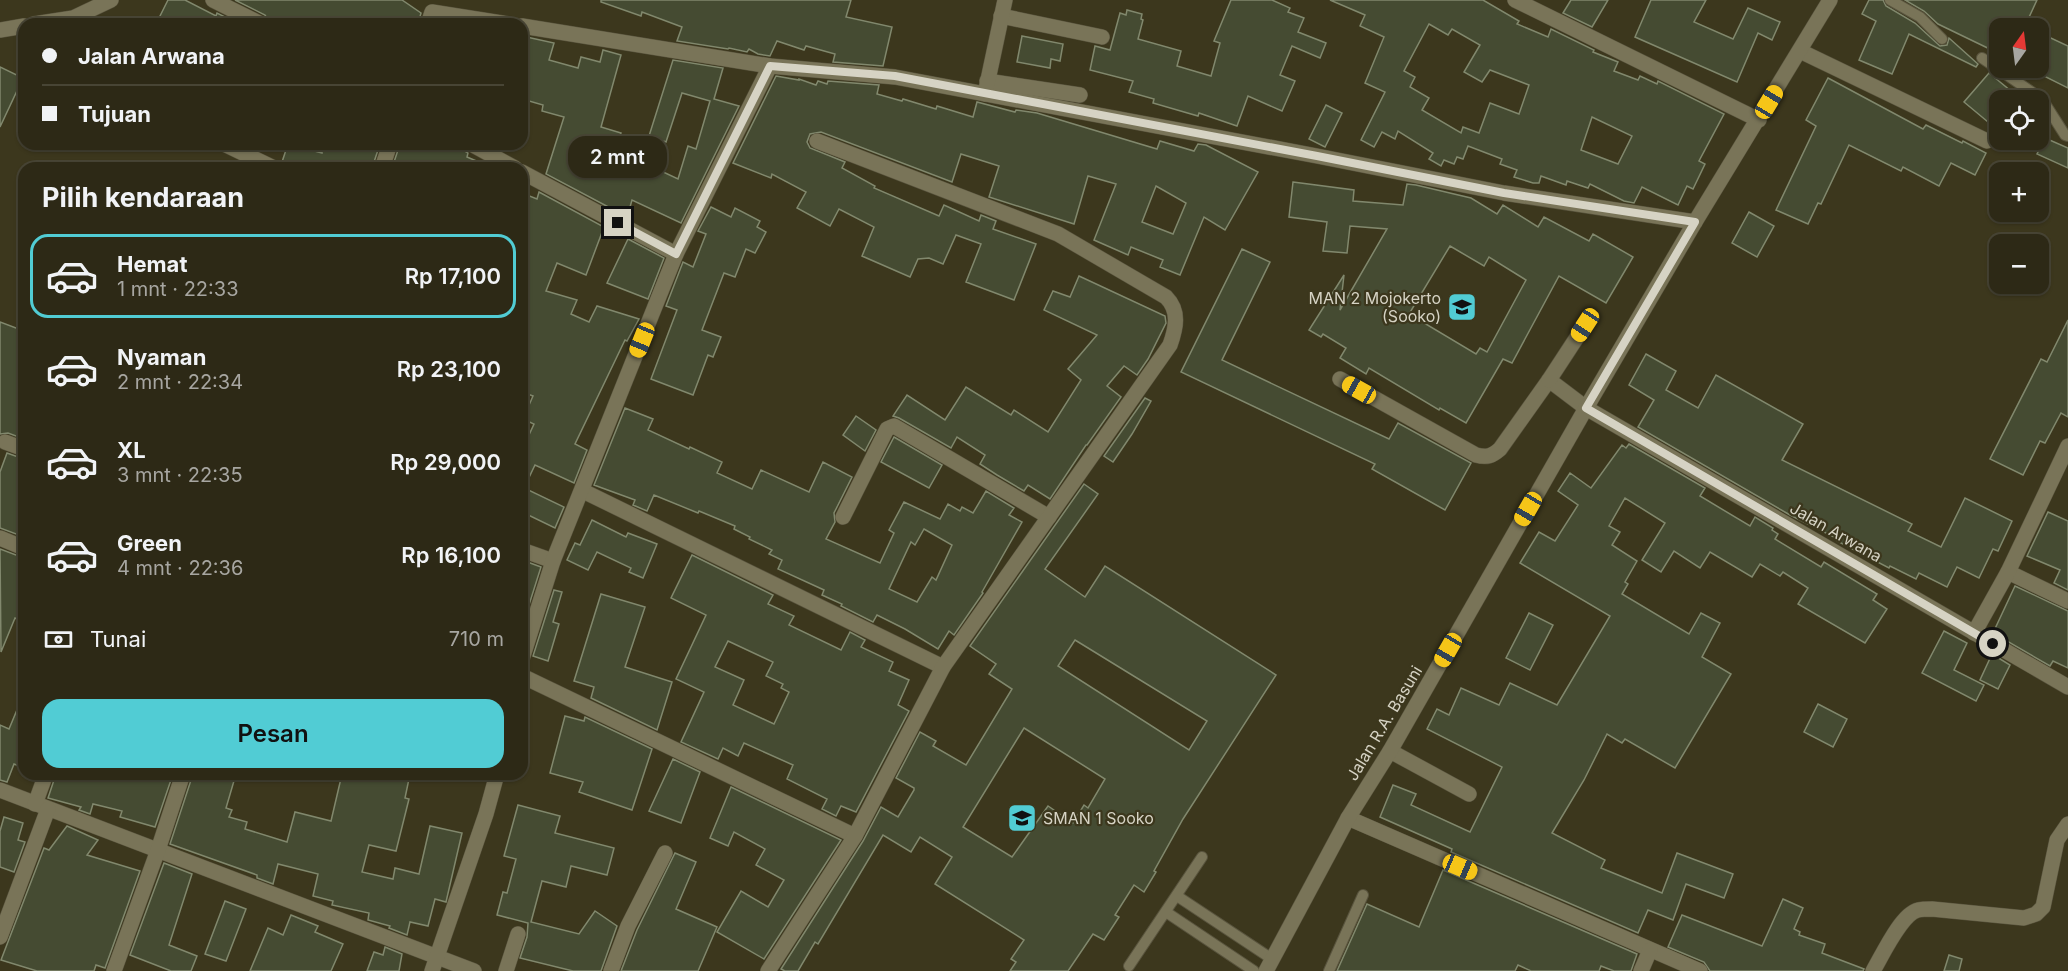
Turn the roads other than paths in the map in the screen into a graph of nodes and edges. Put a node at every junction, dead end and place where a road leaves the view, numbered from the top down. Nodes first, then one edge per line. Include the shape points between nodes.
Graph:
1 (111, 0) edge
2 (213, 0) edge
3 (1005, 0) edge
4 (1515, 0) edge
5 (1830, 0) edge
6 (1890, 0) edge
7 (432, 12) edge
8 (1001, 16) junction
9 (80, 18) edge
10 (249, 18) edge
11 (470, 18) edge
12 (18, 27) edge
13 (528, 27) edge
14 (0, 30) edge
15 (1102, 37) dead end
16 (1942, 39) dead end
17 (1800, 51) junction
18 (1982, 58) dead end
19 (770, 66) junction
20 (986, 87) junction
21 (1080, 95) dead end
22 (1759, 120) junction
23 (2068, 136) edge
24 (817, 141) dead end
25 (1987, 141) dead end
26 (237, 150) edge
27 (482, 150) edge
28 (262, 162) edge
29 (504, 162) edge
30 (528, 175) edge
31 (1695, 222) junction
32 (676, 254) junction
33 (1585, 325) dead end
34 (1340, 379) dead end
35 (1549, 380) junction
36 (1586, 408) junction
37 (5, 442) dead end
38 (2068, 446) edge
39 (18, 447) edge
40 (2064, 466) edge
41 (583, 491) junction
42 (843, 517) dead end
43 (1049, 517) junction
44 (0, 538) edge
45 (18, 546) edge
46 (528, 552) edge
47 (553, 561) junction
48 (2008, 572) junction
49 (2068, 601) edge
50 (1974, 633) junction
51 (528, 640) edge
52 (943, 668) junction
53 (528, 679) edge
54 (2068, 687) edge
55 (1390, 750) junction
56 (45, 780) edge
57 (181, 780) edge
58 (495, 780) edge
59 (0, 790) edge
60 (1469, 794) dead end
61 (42, 807) junction
62 (1348, 818) junction
63 (2068, 824) edge
64 (855, 836) junction
65 (158, 850) junction
66 (665, 853) dead end
67 (1202, 857) dead end
68 (1363, 895) dead end
69 (1177, 896) junction
70 (1166, 912) junction
71 (518, 934) dead end
72 (0, 937) edge
73 (1650, 950) junction
74 (435, 964) edge
75 (1269, 965) edge
76 (1129, 966) dead end
77 (114, 971) edge
78 (474, 971) edge
79 (506, 971) edge
80 (611, 971) edge
81 (768, 971) edge
82 (1254, 971) edge
83 (1329, 971) edge
84 (1641, 971) edge
85 (1700, 971) edge
86 (1873, 971) edge

1 - 9 street
2 - 10 street
3 - 8 street
4 - 22 street
5 - 17 street, Jalan R.A. Basuni
6 - 16 lane via 1920,17
7 - 11 street
8 - 15 street
8 - 20 street
12 - 14 street
13 - 19 street
17 - 22 street, Jalan R.A. Basuni
17 - 25 street
18 - 23 lane via 2042,99
19 - 20 street
19 - 32 street
20 - 21 street
20 - 31 street via 1504,193
22 - 31 street, Jalan R.A. Basuni
24 - 43 street via 1058,234 1172,303 1176,323 1170,345
26 - 28 street
27 - 29 street
30 - 32 street
31 - 36 street, Jalan R.A. Basuni
32 - 41 street
33 - 35 street
34 - 35 street via 1484,458 1500,449
35 - 36 street, Jalan Arwana
36 - 50 street, Jalan Arwana
36 - 55 street, Jalan R.A. Basuni
37 - 39 street
38 - 40 street
40 - 48 street
41 - 47 street
41 - 52 street
42 - 43 street via 887,429 894,426
43 - 52 street
44 - 45 street
46 - 47 street
47 - 51 street
48 - 49 street
48 - 50 street
50 - 54 street, Jalan Arwana
52 - 64 street
53 - 64 street
55 - 60 street
55 - 62 street, Jalan R.A. Basuni
56 - 61 street
57 - 65 street
58 - 74 street
59 - 61 street
61 - 65 street
61 - 72 street
62 - 73 street
62 - 75 street, Jalan R.A. Basuni
63 - 86 street via 2058,840 2043,907 2036,914 2024,918 1918,910 1903,921
64 - 81 street
65 - 74 street
65 - 77 street
66 - 80 street via 628,926
67 - 69 lane
68 - 83 lane
69 - 70 lane
69 - 75 lane
70 - 76 lane
70 - 82 lane
71 - 79 street
73 - 84 street
73 - 85 street
74 - 78 street

